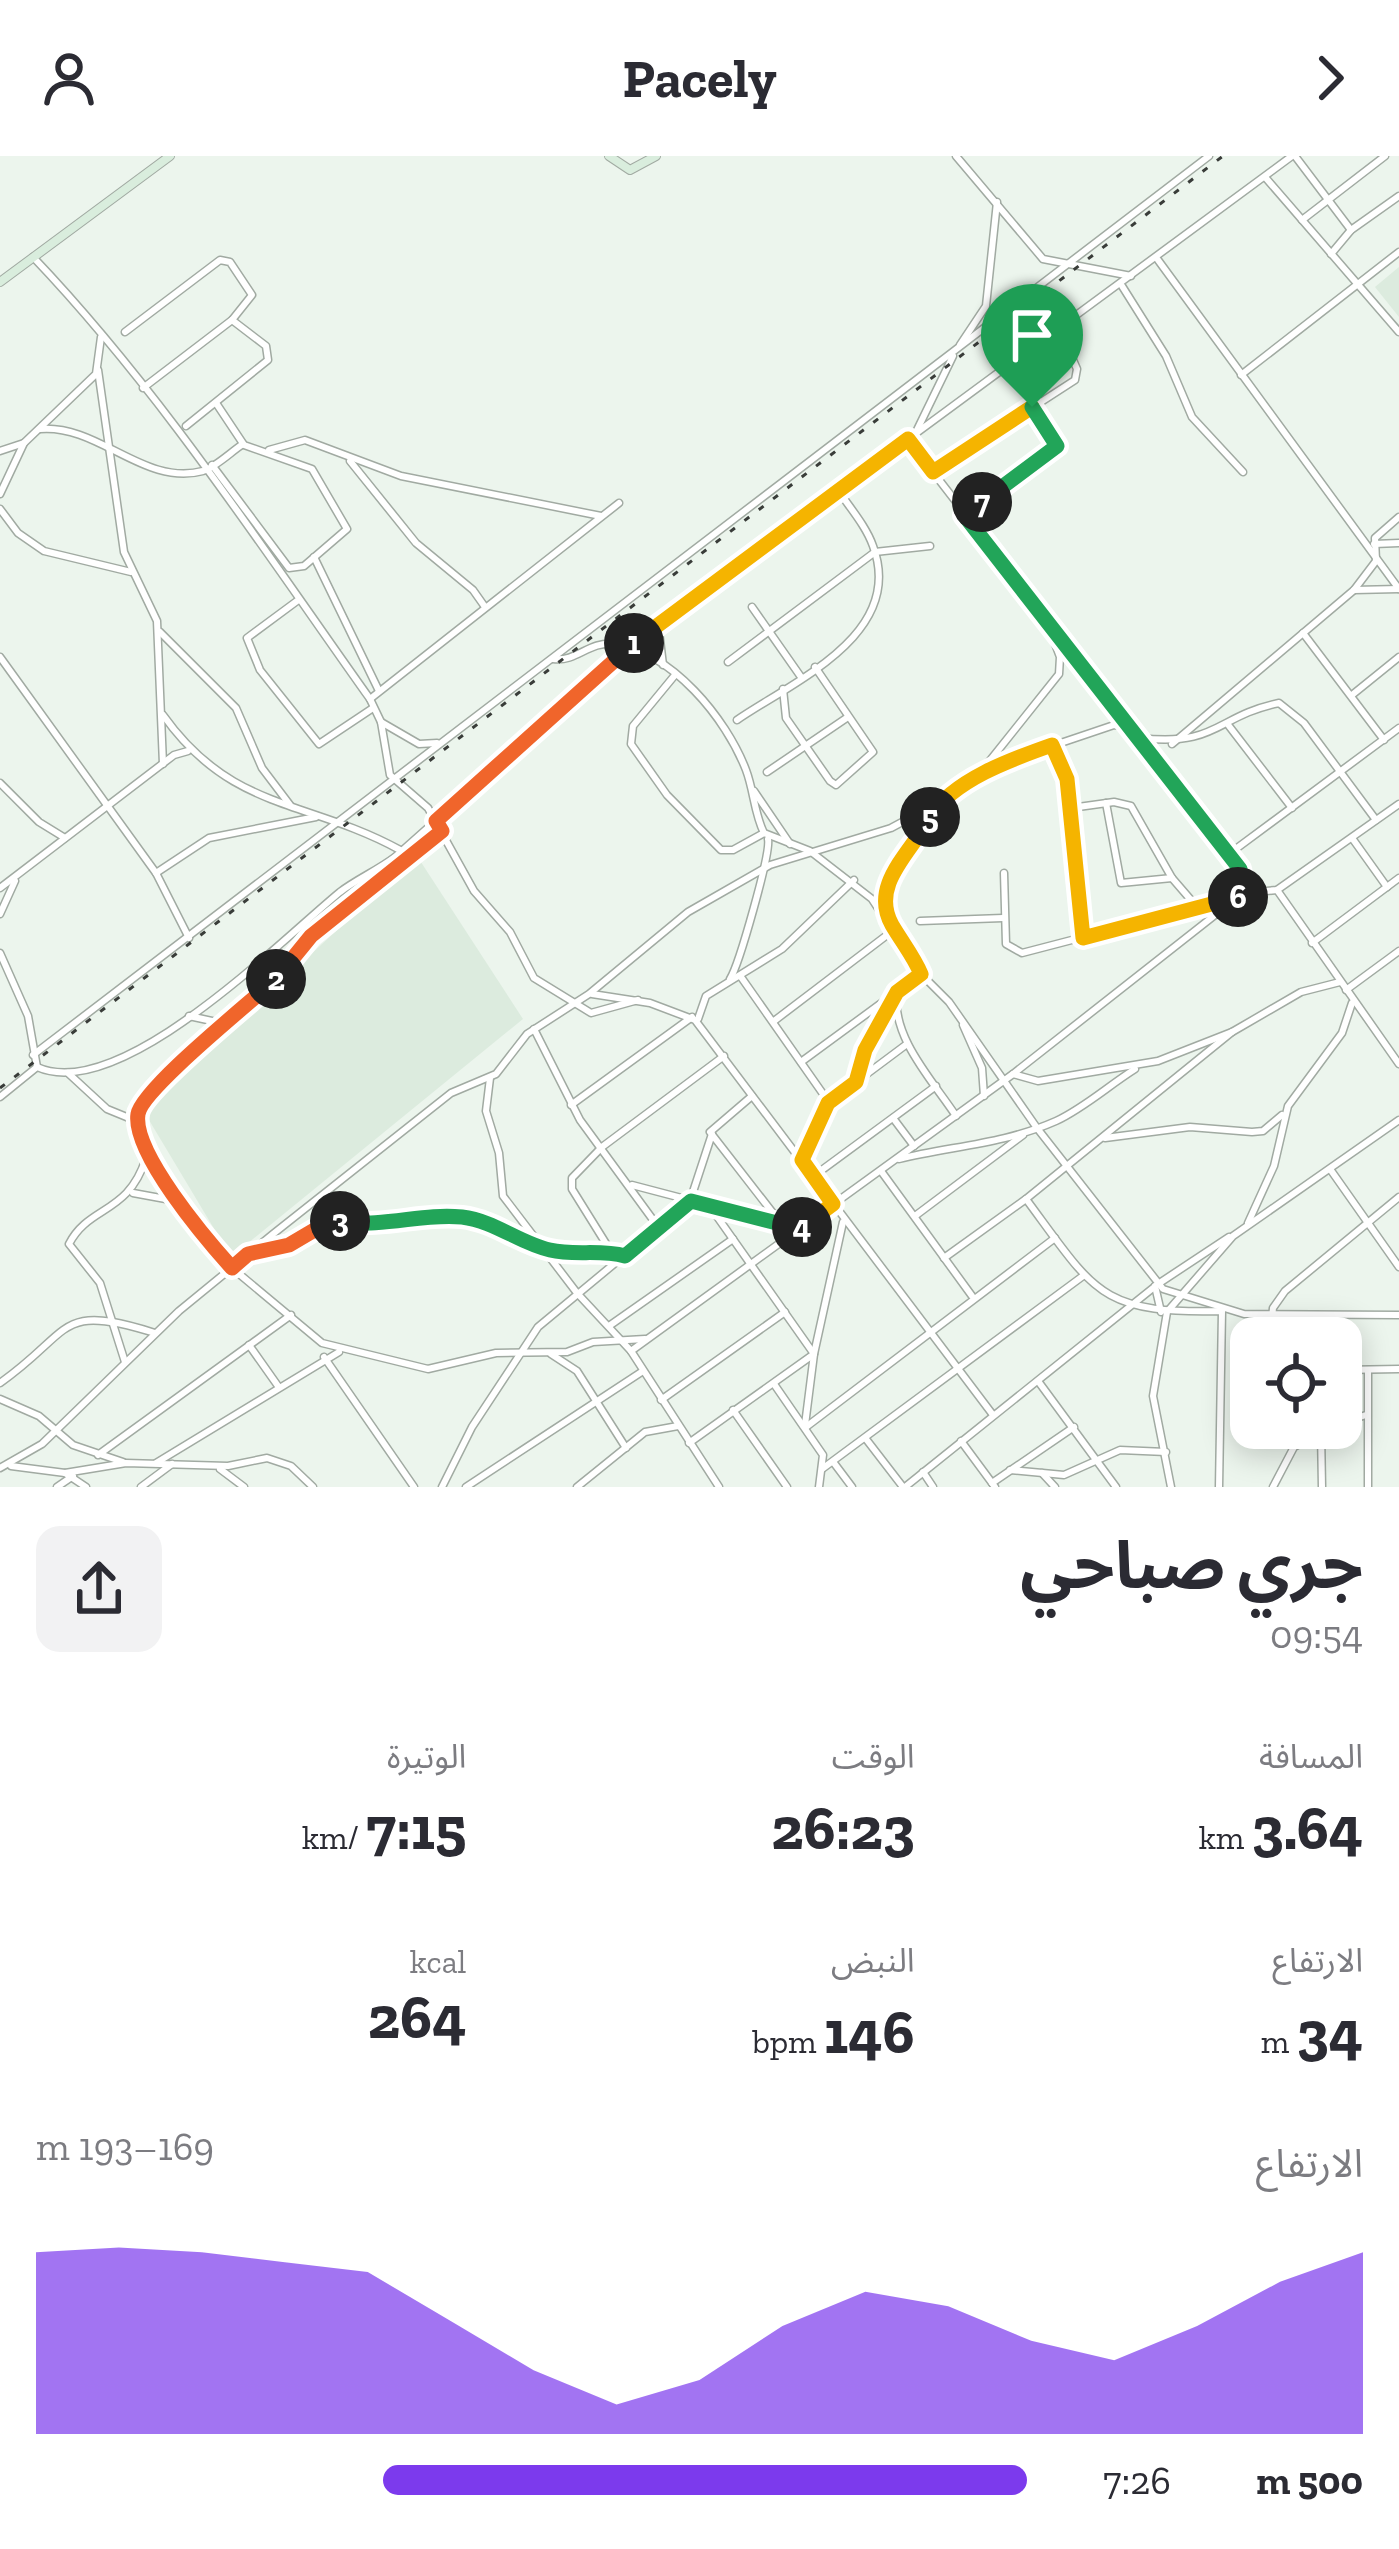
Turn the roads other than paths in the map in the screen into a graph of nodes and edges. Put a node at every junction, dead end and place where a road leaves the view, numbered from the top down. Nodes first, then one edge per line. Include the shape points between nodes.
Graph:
1 (170, 156) edge
2 (609, 156) edge
3 (656, 156) edge
4 (956, 156) edge
5 (1210, 156) edge
6 (1294, 156) edge
7 (1385, 156) edge
8 (1265, 177) junction
9 (1399, 196) edge
10 (1329, 200) junction
11 (997, 202) junction
12 (1302, 220) junction
13 (1351, 230) junction
14 (1399, 252) edge
15 (1331, 254) junction
16 (33, 257) junction
17 (1158, 260) junction
18 (1069, 265) junction
19 (1135, 277) junction
20 (0, 282) edge
21 (1358, 285) junction
22 (1122, 286) junction
23 (232, 320) junction
24 (1060, 330) junction
25 (124, 332) dead end
26 (1399, 332) edge
27 (101, 335) junction
28 (956, 351) junction
29 (98, 370) junction
30 (1241, 375) junction
31 (142, 388) junction
32 (216, 403) junction
33 (1032, 407) junction
34 (186, 426) dead end
35 (40, 429) junction
36 (910, 438) junction
37 (24, 442) junction
38 (243, 444) junction
39 (111, 445) junction
40 (0, 451) edge
41 (266, 452) junction
42 (343, 454) junction
43 (212, 465) junction
44 (204, 471) junction
45 (933, 472) junction
46 (1243, 472) dead end
47 (838, 490) junction
48 (0, 494) edge
49 (619, 502) dead end
50 (0, 509) edge
51 (964, 515) junction
52 (601, 516) junction
53 (1399, 517) edge
54 (1399, 543) edge
55 (1374, 544) junction
56 (930, 546) dead end
57 (875, 552) junction
58 (314, 557) junction
59 (1376, 561) junction
60 (134, 574) junction
61 (1399, 589) edge
62 (1354, 590) junction
63 (297, 601) junction
64 (752, 607) dead end
65 (485, 608) junction
66 (1044, 616) junction
67 (658, 623) junction
68 (158, 629) junction
69 (770, 632) junction
70 (1303, 633) junction
71 (630, 647) junction
72 (1399, 657) edge
73 (0, 658) edge
74 (552, 659) junction
75 (728, 662) dead end
76 (663, 664) junction
77 (815, 667) junction
78 (675, 675) junction
79 (801, 677) junction
80 (783, 689) junction
81 (379, 691) junction
82 (1352, 695) junction
83 (370, 698) junction
84 (373, 708) junction
85 (160, 712) junction
86 (849, 717) junction
87 (737, 720) dead end
88 (381, 722) junction
89 (1229, 726) junction
90 (1130, 727) junction
91 (1399, 728) edge
92 (1139, 738) junction
93 (1384, 740) junction
94 (442, 742) junction
95 (1172, 744) junction
96 (1052, 745) junction
97 (805, 747) junction
98 (188, 751) junction
99 (163, 764) junction
100 (767, 772) dead end
101 (1340, 774) junction
102 (395, 779) junction
103 (973, 782) junction
104 (0, 783) edge
105 (751, 789) junction
106 (942, 800) junction
107 (1106, 803) junction
108 (1395, 807) edge
109 (108, 808) junction
110 (292, 808) junction
111 (1070, 808) junction
112 (1292, 808) junction
113 (319, 817) junction
114 (1399, 819) edge
115 (1376, 820) junction
116 (436, 821) junction
117 (337, 824) junction
118 (442, 831) junction
119 (766, 835) junction
120 (65, 838) junction
121 (1352, 838) junction
122 (792, 846) junction
123 (401, 850) junction
124 (810, 851) junction
125 (1229, 854) junction
126 (767, 867) junction
127 (156, 872) junction
128 (1004, 873) dead end
129 (17, 878) junction
130 (1172, 878) junction
131 (1399, 878) edge
132 (854, 880) junction
133 (1387, 886) junction
134 (0, 888) edge
135 (1277, 890) junction
136 (1241, 895) junction
137 (1197, 908) junction
138 (0, 914) edge
139 (1004, 918) junction
140 (920, 920) dead end
141 (893, 926) junction
142 (189, 938) junction
143 (1083, 938) junction
144 (1312, 943) junction
145 (0, 952) edge
146 (1397, 955) edge
147 (921, 974) junction
148 (741, 976) junction
149 (728, 982) junction
150 (1343, 986) junction
151 (897, 992) junction
152 (589, 994) junction
153 (638, 1000) junction
154 (896, 1003) junction
155 (1352, 1003) junction
156 (573, 1004) junction
157 (186, 1016) junction
158 (695, 1020) junction
159 (772, 1022) junction
160 (962, 1022) junction
161 (226, 1024) junction
162 (534, 1029) junction
163 (1232, 1032) junction
164 (908, 1044) junction
165 (33, 1055) junction
166 (724, 1056) junction
167 (801, 1061) junction
168 (1142, 1064) junction
169 (1399, 1064) edge
170 (37, 1067) junction
171 (68, 1073) junction
172 (1013, 1074) junction
173 (490, 1078) junction
174 (1004, 1080) junction
175 (856, 1082) junction
176 (936, 1086) junction
177 (752, 1096) junction
178 (983, 1096) junction
179 (0, 1097) edge
180 (828, 1103) junction
181 (571, 1105) junction
182 (1288, 1106) junction
183 (956, 1116) junction
184 (892, 1118) junction
185 (1399, 1120) edge
186 (1037, 1128) junction
187 (138, 1132) junction
188 (1027, 1132) junction
189 (712, 1134) junction
190 (1102, 1138) junction
191 (914, 1147) junction
192 (602, 1148) junction
193 (147, 1157) junction
194 (802, 1160) junction
195 (896, 1160) junction
196 (1067, 1166) junction
197 (1330, 1169) junction
198 (881, 1171) junction
199 (815, 1175) junction
200 (629, 1184) junction
201 (133, 1193) junction
202 (1399, 1197) edge
203 (1026, 1199) junction
204 (691, 1201) junction
205 (183, 1202) junction
206 (833, 1204) junction
207 (710, 1208) junction
208 (915, 1216) junction
209 (843, 1222) junction
210 (1367, 1222) junction
211 (781, 1224) junction
212 (1247, 1226) junction
213 (660, 1229) junction
214 (790, 1235) junction
215 (1233, 1236) junction
216 (1055, 1238) junction
217 (733, 1239) junction
218 (544, 1248) junction
219 (611, 1252) junction
220 (248, 1254) junction
221 (625, 1256) junction
222 (944, 1258) junction
223 (752, 1265) junction
224 (1399, 1267) edge
225 (232, 1268) junction
226 (1083, 1276) junction
227 (1156, 1285) junction
228 (578, 1293) junction
229 (972, 1296) junction
230 (1182, 1296) junction
231 (1131, 1307) junction
232 (1222, 1311) junction
233 (786, 1312) junction
234 (1164, 1312) junction
235 (291, 1315) junction
236 (1399, 1315) edge
237 (1271, 1316) junction
238 (113, 1319) junction
239 (609, 1327) junction
240 (928, 1331) junction
241 (155, 1334) junction
242 (646, 1339) junction
243 (623, 1341) junction
244 (249, 1345) junction
245 (341, 1351) junction
246 (631, 1351) junction
247 (520, 1352) junction
248 (548, 1352) junction
249 (814, 1354) junction
250 (324, 1357) junction
251 (124, 1362) junction
252 (1399, 1369) edge
253 (1362, 1370) edge
254 (1368, 1370) junction
255 (643, 1371) junction
256 (958, 1371) junction
257 (1038, 1381) junction
258 (0, 1383) edge
259 (774, 1384) junction
260 (278, 1386) junction
261 (0, 1399) edge
262 (661, 1400) junction
263 (597, 1401) junction
264 (733, 1410) junction
265 (993, 1415) junction
266 (1368, 1415) junction
267 (1362, 1417) edge
268 (678, 1426) junction
269 (806, 1426) junction
270 (1074, 1426) junction
271 (55, 1431) junction
272 (866, 1439) junction
273 (961, 1441) junction
274 (689, 1443) junction
275 (626, 1448) junction
276 (1293, 1449) edge
277 (1323, 1449) edge
278 (1166, 1452) junction
279 (98, 1455) junction
280 (1099, 1461) junction
281 (175, 1462) junction
282 (834, 1462) junction
283 (127, 1463) junction
284 (153, 1464) junction
285 (4, 1467) edge
286 (218, 1467) junction
287 (822, 1469) junction
288 (1010, 1470) junction
289 (923, 1472) junction
290 (1042, 1473) junction
291 (69, 1474) junction
292 (993, 1485) edge
293 (57, 1487) edge
294 (86, 1487) edge
295 (141, 1487) edge
296 (244, 1487) edge
297 (313, 1487) edge
298 (414, 1487) edge
299 (442, 1487) edge
300 (466, 1487) edge
301 (577, 1487) edge
302 (719, 1487) edge
303 (788, 1487) edge
304 (820, 1487) edge
305 (852, 1487) edge
306 (904, 1487) edge
307 (933, 1487) edge
308 (1054, 1487) edge
309 (1117, 1487) edge
310 (1171, 1487) edge
311 (1219, 1487) edge
312 (1273, 1487) edge
313 (1322, 1487) edge
314 (1368, 1487) edge

1 - 16 main road
2 - 3 main road via 630,170
4 - 11 street
5 - 18 street
6 - 8 street
6 - 10 street
7 - 10 street
8 - 12 street
8 - 17 street
9 - 13 street
10 - 12 street
10 - 13 street
11 - 18 street via 1035,253
11 - 28 street via 986,306
12 - 15 street
13 - 15 street
14 - 21 street
15 - 21 street
16 - 20 main road
16 - 27 street
17 - 19 street
17 - 30 street
18 - 19 street
18 - 28 street
19 - 22 street
21 - 26 street
21 - 30 street
22 - 24 street
22 - 46 street via 1166,356 1192,418
23 - 25 street via 252,295 224,259
23 - 31 street
23 - 32 street via 270,356
24 - 33 street via 1077,376
24 - 36 street
27 - 29 street
27 - 31 street
28 - 36 street
28 - 74 street
29 - 35 street
29 - 39 street
30 - 59 street
31 - 44 street
32 - 34 street
32 - 38 street
33 - 45 street
33 - 51 street via 1056,448
35 - 37 street
35 - 39 street via 69,429
36 - 45 street
36 - 47 street
37 - 40 street
37 - 48 street
38 - 41 street
38 - 43 street
39 - 44 street via 141,464
39 - 60 street via 118,520
41 - 42 street via 304,440
41 - 58 street via 309,466 346,520 345,532
42 - 52 street via 401,476
42 - 65 street via 416,543
43 - 44 street
43 - 58 street via 283,564 296,568
44 - 63 street
45 - 51 street
47 - 57 street
47 - 67 street
49 - 52 street
50 - 60 street via 44,551
51 - 66 street
52 - 65 street
53 - 55 street
54 - 55 street
55 - 59 street
56 - 57 street
57 - 69 street
57 - 77 street via 864,629
58 - 81 street
59 - 61 street
59 - 62 street
60 - 68 street
61 - 62 street
62 - 70 street
63 - 83 street
63 - 84 street via 248,638 260,670 319,744
64 - 69 street
65 - 81 street
66 - 90 street
66 - 103 street via 1059,674
67 - 71 street
67 - 76 street
68 - 85 street
68 - 110 street via 236,708 262,768
69 - 75 street
69 - 79 street
70 - 82 street
70 - 95 street
71 - 74 street via 593,644 574,659
71 - 76 street
71 - 116 street
72 - 82 street
73 - 109 street
74 - 94 street
76 - 78 street
77 - 79 street
77 - 86 street
78 - 105 street via 716,719
78 - 119 street via 633,726 631,744 722,850
79 - 80 street
80 - 87 street
80 - 97 street via 786,718
81 - 83 street
82 - 93 street
83 - 84 street
84 - 88 street
85 - 98 street
85 - 99 street
86 - 97 street
86 - 97 street via 873,752 850,776 836,785
88 - 94 street via 419,744
88 - 102 street
89 - 95 street
89 - 101 street via 1282,704
89 - 112 street
90 - 92 street
90 - 96 street
91 - 93 street
92 - 95 street
92 - 125 street
93 - 101 street
94 - 102 street
96 - 103 street
96 - 111 street
97 - 100 street
98 - 99 street
98 - 110 street via 247,792
99 - 109 street
101 - 112 street
101 - 115 street
102 - 116 street
102 - 117 street
103 - 106 street
104 - 120 street
105 - 119 street
105 - 122 street
106 - 124 street via 859,841
106 - 141 street via 887,881
107 - 111 street
107 - 130 street via 1135,811
107 - 130 street via 1121,883
108 - 114 street
108 - 115 street
109 - 120 street
109 - 127 street
110 - 113 street
111 - 143 street
112 - 125 street
113 - 117 street
113 - 127 street via 220,834
115 - 121 street
116 - 118 street
116 - 123 street
117 - 123 street
117 - 142 street
118 - 156 street via 530,974
118 - 161 street via 311,936
119 - 122 street
119 - 126 street
120 - 129 street
121 - 133 street
121 - 135 street
122 - 124 street
123 - 157 street
124 - 126 street
124 - 132 street
125 - 136 street via 1244,877
126 - 149 street
126 - 152 street via 671,923
127 - 142 street
128 - 139 street
129 - 134 street
129 - 138 street
130 - 137 street
131 - 133 street
132 - 141 street
132 - 148 street via 790,943
133 - 144 street
135 - 136 street
135 - 144 street
136 - 137 street
136 - 172 street
137 - 143 street
139 - 140 street
139 - 143 street via 1014,951
141 - 147 street
141 - 159 street
142 - 165 street
144 - 150 street
145 - 165 street via 28,1016
146 - 150 street
147 - 151 street
147 - 160 street
148 - 149 street
148 - 159 street
149 - 158 street via 703,1000
150 - 155 street
150 - 163 street via 1301,992
151 - 154 street
151 - 167 street
152 - 153 street
152 - 156 street
153 - 156 street via 594,1014
153 - 158 street
154 - 164 street
154 - 175 street via 865,1050
155 - 169 street
155 - 182 street via 1348,1024
156 - 162 street
157 - 161 street
157 - 171 street via 124,1058
158 - 166 street
158 - 181 street
159 - 167 street
160 - 174 street
160 - 178 street via 982,1068
161 - 187 street via 143,1099
162 - 173 street
162 - 181 street
163 - 168 street
163 - 190 street
164 - 175 street
164 - 176 street
165 - 170 street
166 - 177 street
166 - 192 street
167 - 180 street
168 - 172 street via 1037,1081
168 - 186 street via 1082,1108
170 - 171 street
170 - 179 street
171 - 187 street
172 - 174 street
173 - 218 street via 486,1111 501,1191
173 - 220 street via 457,1089
174 - 178 street
174 - 186 street
175 - 180 street
176 - 183 street
176 - 184 street
177 - 189 street
177 - 194 street
178 - 183 street
180 - 194 street
181 - 192 street
182 - 190 street via 1264,1131 1190,1127
182 - 212 street via 1274,1166
183 - 191 street
184 - 191 street
184 - 199 street
185 - 197 street
186 - 188 street
186 - 196 street
187 - 193 street
188 - 195 street
188 - 208 street
189 - 204 street
189 - 211 street
190 - 196 street
191 - 195 street
192 - 200 street
192 - 219 street via 570,1184
193 - 201 street
193 - 205 street
194 - 199 street
195 - 198 street
196 - 203 street
196 - 227 street
197 - 210 street
197 - 212 street
198 - 206 street
198 - 208 street
199 - 206 street
200 - 204 street
200 - 213 street
201 - 205 street
201 - 238 street via 69,1244 100,1283
202 - 210 street
203 - 216 street
203 - 222 street
204 - 207 street
204 - 213 street
205 - 225 street
206 - 209 street
206 - 214 street
207 - 211 street
207 - 217 street
208 - 222 street
209 - 240 street
209 - 249 street
210 - 224 street
210 - 237 street via 1298,1277
211 - 214 street
212 - 215 street
213 - 221 street
214 - 223 street
215 - 227 street
215 - 230 street
216 - 226 street
216 - 229 street
217 - 223 street
217 - 239 street
218 - 219 street
218 - 220 street via 482,1220 428,1217 393,1226 333,1220 289,1245
218 - 228 street
219 - 221 street
220 - 225 street
221 - 228 street
222 - 229 street
223 - 233 street
223 - 242 street
225 - 235 street
225 - 241 street
226 - 231 street
226 - 256 street
227 - 230 street
227 - 231 street
227 - 234 street
228 - 239 street
228 - 247 street
229 - 240 street
230 - 232 street
230 - 234 street
231 - 234 street
231 - 257 street
232 - 234 street
232 - 237 street
232 - 311 street
233 - 249 street
233 - 262 street
234 - 278 street via 1153,1396
235 - 244 street
235 - 245 street via 309,1336
236 - 237 street
238 - 241 street
238 - 251 street
238 - 258 street via 71,1324
239 - 243 street
240 - 256 street
240 - 269 street
241 - 251 street
242 - 243 street
242 - 246 street
243 - 246 street
243 - 248 street
244 - 260 street
244 - 279 street
245 - 247 street via 428,1369
245 - 250 street
246 - 255 street
247 - 248 street
247 - 299 street
248 - 263 street via 577,1371
249 - 259 street
249 - 269 street
250 - 260 street
250 - 298 street
251 - 271 street
252 - 254 street
253 - 254 street
254 - 266 street
255 - 262 street
255 - 263 street
256 - 265 street
256 - 272 street
257 - 265 street
257 - 270 street
259 - 264 street
259 - 269 street
260 - 284 street
261 - 271 street
262 - 268 street
263 - 275 street
263 - 300 street
264 - 274 street
264 - 303 street
265 - 273 street
266 - 267 street
266 - 314 street
268 - 274 street
268 - 275 street via 645,1432
269 - 287 street
270 - 280 street
270 - 288 street
271 - 279 street
271 - 285 street
272 - 282 street
272 - 306 street
273 - 289 street
273 - 292 street
274 - 302 street
275 - 301 street
276 - 312 street
277 - 313 street
278 - 280 street via 1120,1450
278 - 310 street
279 - 283 street
280 - 290 street via 1064,1475
280 - 309 street
281 - 284 street
281 - 286 street
281 - 295 street
282 - 287 street
282 - 305 street
283 - 284 street
283 - 291 street
285 - 291 street
286 - 296 street
286 - 297 street via 279,1460
287 - 304 street
288 - 290 street
288 - 292 street
289 - 306 street
289 - 307 street
290 - 308 street
291 - 293 street
291 - 294 street

